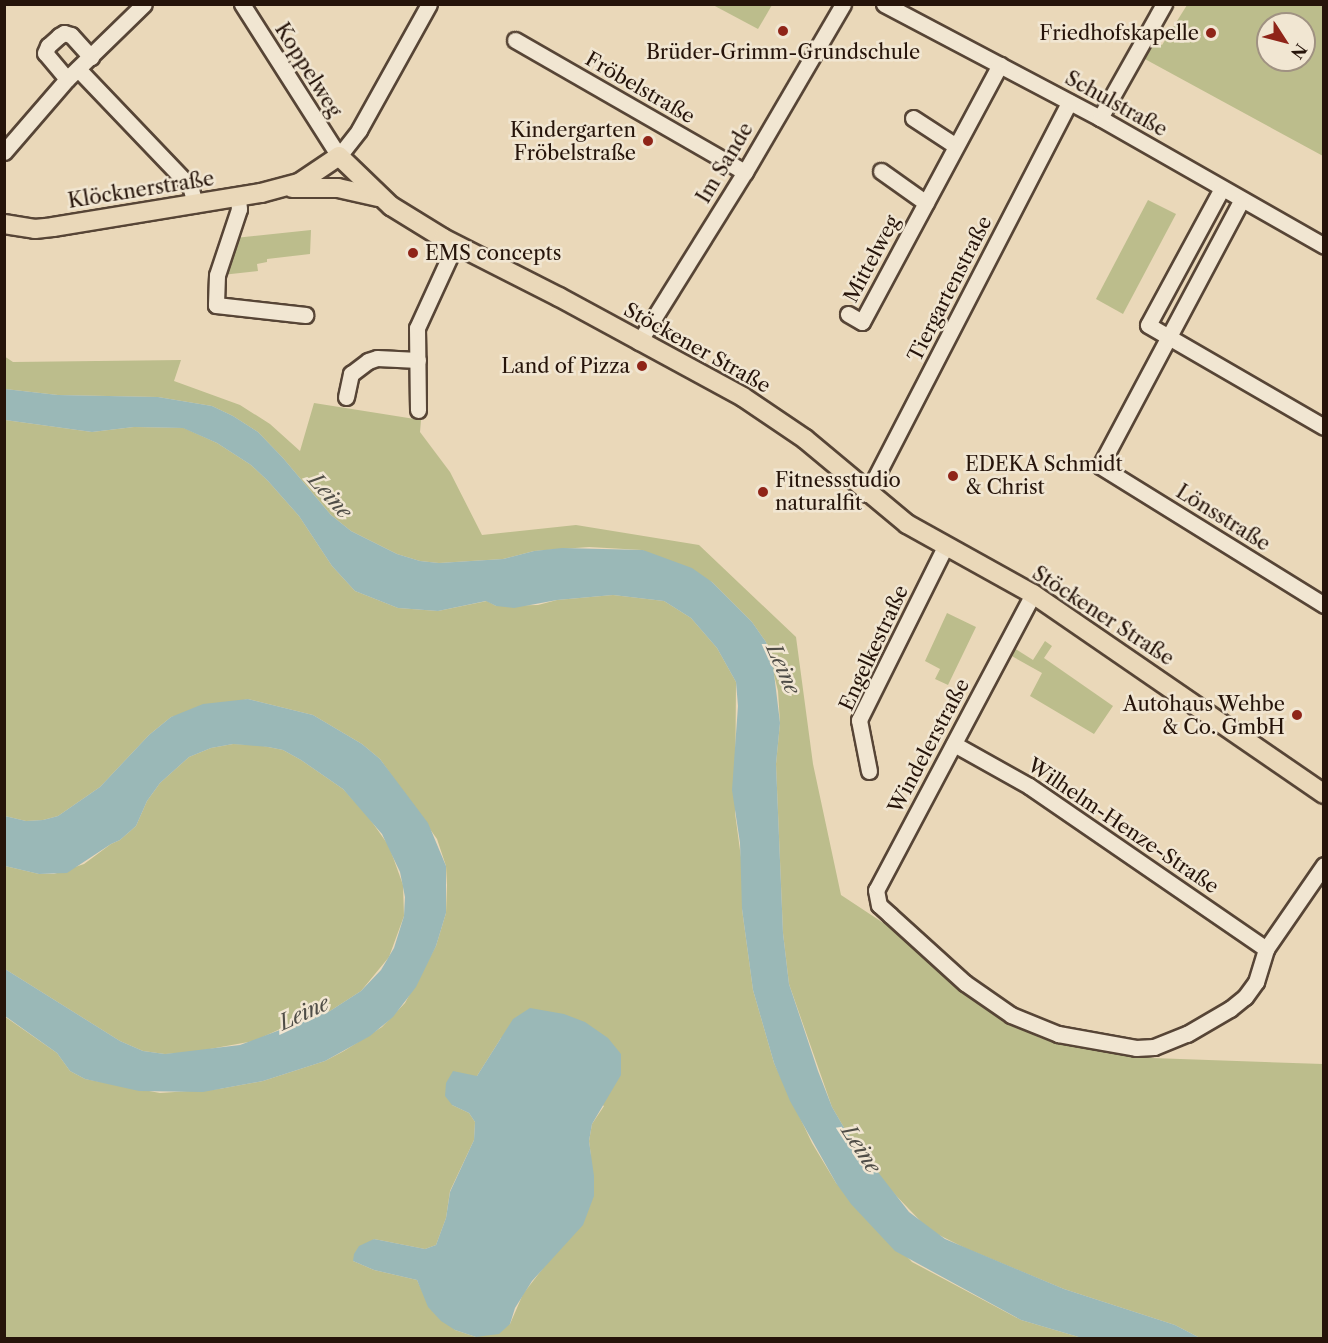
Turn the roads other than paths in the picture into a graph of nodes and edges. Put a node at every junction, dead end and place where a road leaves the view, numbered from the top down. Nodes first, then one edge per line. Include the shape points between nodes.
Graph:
1 (144, 4) edge
2 (242, 4) edge
3 (429, 4) edge
4 (843, 4) edge
5 (884, 4) edge
6 (1164, 4) edge
7 (515, 40) dead end
8 (91, 57) junction
9 (1000, 65) junction
10 (73, 74) junction
11 (1069, 102) junction
12 (913, 118) dead end
13 (1100, 118) junction
14 (956, 146) junction
15 (4, 152) edge
16 (339, 156) junction
17 (881, 171) dead end
18 (745, 172) junction
19 (285, 188) junction
20 (1221, 190) junction
21 (238, 198) junction
22 (382, 199) junction
23 (1241, 201) junction
24 (926, 203) junction
25 (195, 204) junction
26 (4, 224) edge
27 (455, 245) junction
28 (1323, 246) edge
29 (848, 314) dead end
30 (305, 315) dead end
31 (1168, 336) junction
32 (639, 342) junction
33 (418, 360) junction
34 (346, 397) dead end
35 (418, 411) dead end
36 (1323, 426) edge
37 (867, 494) junction
38 (945, 547) junction
39 (1033, 594) junction
40 (1323, 605) edge
41 (954, 744) junction
42 (869, 771) dead end
43 (1323, 794) edge
44 (1323, 866) edge
45 (1266, 949) junction

1 - 8 street
2 - 16 street, Koppelweg
3 - 16 street via 362,125
4 - 18 street, Im Sande
5 - 9 street, Schulstraße
6 - 13 street
7 - 18 street, Fröbelstraße
8 - 10 street
8 - 10 street via 71,35 64,33 48,46 45,53
9 - 11 street, Schulstraße
9 - 14 street, Mittelweg
10 - 15 street
10 - 25 street via 190,186
11 - 13 street, Schulstraße
11 - 37 street, Tiergartenstraße
12 - 14 street
13 - 20 street, Schulstraße
14 - 24 street, Mittelweg
16 - 19 main road via 309,178
16 - 22 main road, Stöckener Straße
17 - 24 street, Mittelweg
18 - 32 street, Im Sande
19 - 21 main road, Klöcknerstraße
19 - 22 main road via 338,188
20 - 23 street, Schulstraße
20 - 31 street via 1148,325
21 - 25 main road, Klöcknerstraße
21 - 30 street via 239,209 217,275 216,305
22 - 27 main road, Stöckener Straße
23 - 28 street, Schulstraße
23 - 31 street
24 - 29 street, Mittelweg via 862,322
25 - 26 main road, Klöcknerstraße via 44,228
27 - 32 main road, Stöckener Straße
27 - 33 street via 417,328
31 - 36 street
31 - 40 street, Lönsstraße via 1100,466
32 - 37 main road, Stöckener Straße via 721,382 785,425
33 - 34 street via 368,361 351,374
33 - 35 street
37 - 38 main road, Stöckener Straße
38 - 39 main road, Stöckener Straße
38 - 42 street, Engelkestraße via 860,720
39 - 41 street, Windelerstraße
39 - 43 main road, Stöckener Straße
41 - 45 street, Wilhelm-Henze-Straße via 1029,786
41 - 45 street, Windelerstraße via 876,890 879,905 965,983 1011,1015 1058,1034 1136,1048 1171,1042 1230,1009 1256,982
44 - 45 street, Windelerstraße

